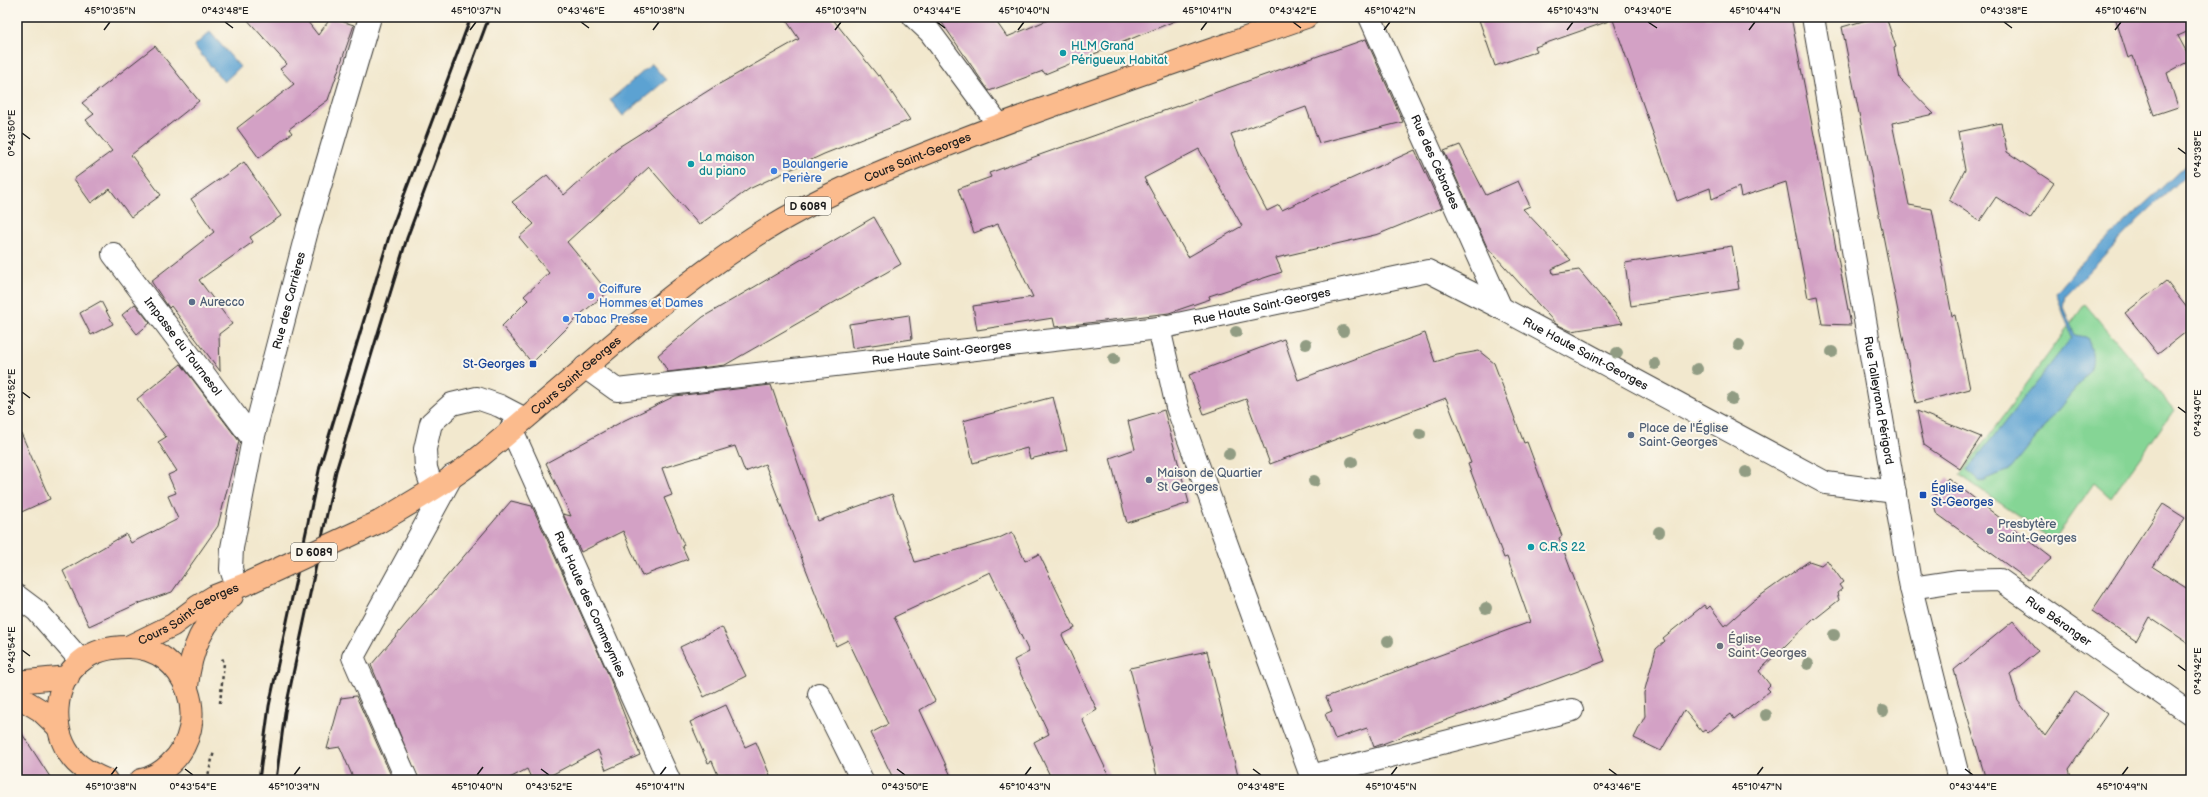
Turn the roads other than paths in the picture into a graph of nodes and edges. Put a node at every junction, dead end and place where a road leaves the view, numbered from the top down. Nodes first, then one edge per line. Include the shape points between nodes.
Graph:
1 (370, 17) edge
2 (914, 17) edge
3 (1306, 17) edge
4 (1370, 17) edge
5 (1813, 17) edge
6 (1000, 125) junction
7 (113, 254) dead end
8 (1501, 308) junction
9 (1159, 328) junction
10 (585, 367) junction
11 (517, 423) junction
12 (253, 439) junction
13 (452, 476) junction
14 (433, 490) junction
15 (1895, 492) junction
16 (243, 585) junction
17 (1911, 588) junction
18 (17, 596) edge
19 (128, 647) junction
20 (74, 669) junction
21 (17, 682) edge
22 (187, 687) junction
23 (819, 694) dead end
24 (17, 696) edge
25 (1572, 710) dead end
26 (2191, 714) edge
27 (58, 727) junction
28 (73, 760) junction
29 (159, 775) edge
30 (79, 780) edge
31 (106, 780) edge
32 (141, 780) edge
33 (407, 780) edge
34 (669, 780) edge
35 (862, 780) edge
36 (1959, 780) edge

1 - 12 street, Rue des Carrières via 308,227
2 - 6 street via 930,32
3 - 6 main road, Cours Saint-Georges / D 6089
4 - 8 street, Rue des Cébrades
5 - 15 street, Rue Talleyrand Périgord
6 - 10 main road, Cours Saint-Georges / D 6089 via 893,166 822,198 756,236 684,286
7 - 12 street, Impasse du Tournesol
8 - 9 street, Rue Haute Saint-Georges via 1428,271
8 - 15 street, Rue Haute Saint-Georges via 1826,483
9 - 10 street, Rue Haute Saint-Georges via 617,390
9 - 25 street via 1177,407 1311,776
10 - 11 main road, Cours Saint-Georges / D 6089
11 - 13 main road, Cours Saint-Georges / D 6089 via 481,455
11 - 14 street via 500,406 477,398 452,404 431,423 425,449 426,468
11 - 34 street, Rue Haute des Commeymies
12 - 16 street, Rue des Carrières via 232,548 231,569
13 - 14 main road, Cours Saint-Georges / D 6089
13 - 33 street via 353,657
14 - 16 main road, Cours Saint-Georges / D 6089, bridge via 379,522
15 - 17 street, Rue Talleyrand Périgord
16 - 19 main road, Cours Saint-Georges / D 6089 via 215,596 173,625
16 - 22 main road, Cours Saint-Georges / D 6089 via 210,617 200,632 188,668
17 - 26 street, Rue Béranger via 1957,580 2000,580
17 - 36 street, Rue Talleyrand Périgord
18 - 20 street via 37,610
19 - 20 main road via 105,649
19 - 22 main road via 147,650 163,659 177,672
20 - 21 main road
20 - 27 main road via 60,692
22 - 29 main road via 192,705 192,724 187,742 177,758
23 - 35 street
24 - 27 main road via 40,710
27 - 28 main road via 63,744
28 - 30 main road
28 - 31 main road via 88,772
29 - 32 main road

